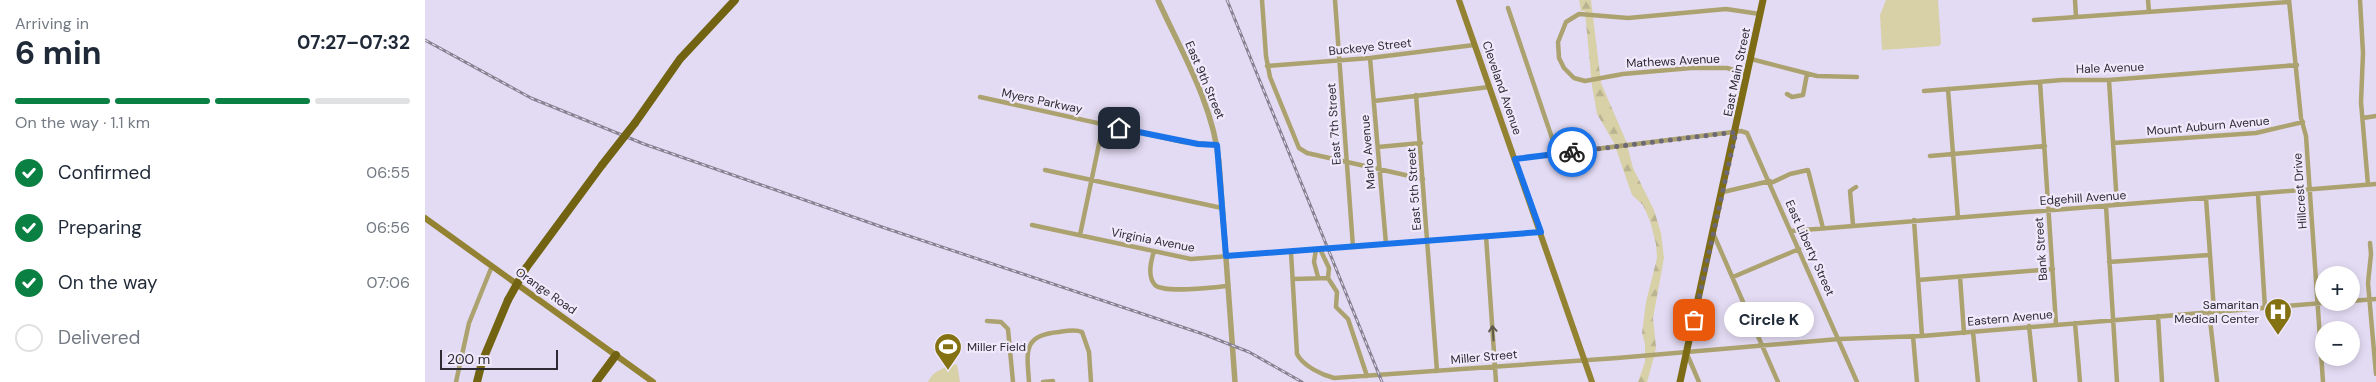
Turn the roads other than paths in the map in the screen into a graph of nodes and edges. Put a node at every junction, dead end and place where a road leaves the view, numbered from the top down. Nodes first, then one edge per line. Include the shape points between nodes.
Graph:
1 (735, 0) edge
2 (1158, 0) edge
3 (1262, 0) edge
4 (1335, 0) edge
5 (1459, 0) edge
6 (1763, 0) edge
7 (2075, 0) edge
8 (2148, 0) edge
9 (2216, 0) edge
10 (2360, 0) edge
11 (2289, 1) edge
12 (2217, 7) junction
13 (1508, 8) dead end
14 (2149, 12) junction
15 (1760, 14) junction
16 (2076, 17) junction
17 (2034, 20) dead end
18 (1475, 45) junction
19 (1370, 58) junction
20 (1751, 59) junction
21 (1339, 61) junction
22 (2297, 65) junction
23 (1267, 66) junction
24 (1748, 74) junction
25 (1807, 74) junction
26 (1857, 77) dead end
27 (2109, 80) junction
28 (2040, 82) junction
29 (1489, 87) junction
30 (1948, 89) junction
31 (1924, 92) dead end
32 (1787, 94) dead end
33 (1416, 95) junction
34 (980, 97) dead end
35 (1374, 101) junction
36 (2376, 116) edge
37 (2363, 118) junction
38 (2303, 122) junction
39 (1103, 124) junction
40 (1736, 132) junction
41 (1421, 142) junction
42 (2113, 143) junction
43 (1217, 145) junction
44 (2045, 146) junction
45 (1378, 147) junction
46 (1554, 154) junction
47 (1953, 154) junction
48 (1930, 156) dead end
49 (1515, 159) junction
50 (1347, 163) junction
51 (1380, 169) junction
52 (1045, 170) dead end
53 (1423, 179) junction
54 (1092, 182) junction
55 (1770, 182) junction
56 (2376, 184) edge
57 (2368, 185) junction
58 (1857, 187) dead end
59 (2310, 190) junction
60 (1723, 192) junction
61 (2258, 195) junction
62 (2206, 198) junction
63 (2117, 205) junction
64 (2105, 206) junction
65 (1222, 208) junction
66 (2049, 210) junction
67 (425, 218) edge
68 (1958, 218) junction
69 (1914, 220) junction
70 (1032, 225) dead end
71 (1853, 226) junction
72 (1823, 228) junction
73 (1791, 231) junction
74 (1541, 232) junction
75 (1713, 232) junction
76 (1080, 235) junction
77 (1486, 236) junction
78 (1428, 241) junction
79 (2370, 243) dead end
80 (1386, 244) junction
81 (1353, 247) junction
82 (1318, 249) junction
83 (1799, 249) junction
84 (1154, 251) junction
85 (1291, 252) junction
86 (2209, 255) junction
87 (1226, 256) junction
88 (2109, 262) junction
89 (491, 266) junction
90 (2053, 269) junction
91 (2315, 271) edge
92 (1960, 276) junction
93 (1318, 277) junction
94 (1733, 277) junction
95 (1327, 278) junction
96 (1293, 279) junction
97 (1918, 280) junction
98 (1228, 286) junction
99 (2376, 299) edge
100 (2370, 300) junction
101 (2360, 301) edge
102 (2315, 304) edge
103 (2265, 308) junction
104 (2211, 311) junction
105 (2318, 311) edge
106 (2158, 316) junction
107 (2113, 320) junction
108 (987, 322) dead end
109 (2075, 323) junction
110 (2056, 324) junction
111 (2029, 326) junction
112 (1973, 332) junction
113 (1964, 333) junction
114 (1913, 336) junction
115 (1921, 336) junction
116 (1839, 339) junction
117 (1762, 346) junction
118 (1687, 353) junction
119 (616, 354) junction
120 (1585, 360) junction
121 (1495, 366) junction
122 (1437, 371) junction
123 (2376, 374) edge
124 (1367, 376) junction
125 (1053, 381) edge
126 (456, 382) edge
127 (477, 382) edge
128 (597, 382) edge
129 (653, 382) edge
130 (1013, 382) edge
131 (1029, 382) edge
132 (1043, 382) edge
133 (1091, 382) edge
134 (1235, 382) edge
135 (1496, 382) edge
136 (1593, 382) edge
137 (1680, 382) edge
138 (1699, 382) edge
139 (1778, 382) edge
140 (1857, 382) edge
141 (1917, 382) edge
142 (1978, 382) edge
143 (2035, 382) edge
144 (2081, 382) edge
145 (2117, 382) edge
146 (2162, 382) edge
147 (2218, 382) edge
148 (2323, 382) edge

1 - 127 highway, bridge via 680,59 526,268 508,300
2 - 43 street, East 9th Street via 1206,104
3 - 23 street
4 - 21 street, East 7th Street
5 - 18 main road, Cleveland Avenue
6 - 15 main road, East Main Street
7 - 16 street
8 - 14 street
9 - 12 street
10 - 37 street
11 - 12 street
11 - 22 street, Hillcrest Drive
12 - 14 street
13 - 46 street via 1552,138
14 - 16 street
15 - 20 main road, East Main Street
15 - 24 street, Mathews Avenue via 1725,9 1628,18 1577,15 1563,26 1559,37 1558,50 1563,68 1574,78 1585,81 1691,68 1727,68
16 - 17 street
18 - 19 street, Buckeye Street
18 - 29 main road, Cleveland Avenue
19 - 21 street, Buckeye Street
19 - 35 street, Marlo Avenue
20 - 24 main road, East Main Street
20 - 25 street
21 - 23 street, Buckeye Street
21 - 50 street, East 7th Street
22 - 27 street, Hale Avenue
22 - 38 street, Hillcrest Drive
23 - 50 street via 1299,148
24 - 40 main road, East Main Street
25 - 26 street
25 - 32 street via 1803,95 1792,97
27 - 28 street, Hale Avenue
27 - 42 street
28 - 30 street, Hale Avenue
28 - 44 street, Bank Street
29 - 33 street
29 - 49 main road, Cleveland Avenue
30 - 31 street, Hale Avenue
30 - 47 street
33 - 35 street
33 - 41 street, East 5th Street
34 - 39 street, Myers Parkway
35 - 45 street, Marlo Avenue
36 - 37 street
37 - 57 street
38 - 42 street, Mount Auburn Avenue via 2256,133
38 - 59 street, Hillcrest Drive
39 - 43 street, Myers Parkway
39 - 54 street
40 - 46 street
40 - 55 street, East Liberty Street via 1749,134
40 - 60 main road, East Main Street
41 - 45 street
41 - 53 street, East 5th Street
42 - 63 street
43 - 65 street, East 9th Street
44 - 47 street
44 - 66 street, Bank Street
45 - 51 street, Marlo Avenue
46 - 49 street
47 - 48 street
47 - 68 street
49 - 74 main road, Cleveland Avenue
50 - 51 street
50 - 81 street, East 7th Street
51 - 53 street
51 - 80 street, Marlo Avenue
52 - 54 street
53 - 78 street, East 5th Street
54 - 65 street
54 - 76 street
55 - 60 street
55 - 72 street via 1808,170
55 - 73 street, East Liberty Street
56 - 57 street, Edgehill Avenue
57 - 59 street, Edgehill Avenue
58 - 71 street via 1850,191
59 - 61 street, Edgehill Avenue
59 - 91 street, Hillcrest Drive
60 - 75 main road, East Main Street
61 - 62 street, Edgehill Avenue
61 - 103 street
62 - 63 street, Edgehill Avenue
62 - 86 street
63 - 64 street, Edgehill Avenue
64 - 66 street, Edgehill Avenue
64 - 88 street
65 - 87 street, East 9th Street
66 - 68 street, Edgehill Avenue
66 - 90 street, Bank Street
67 - 89 main road, Orange Road
68 - 69 street, Edgehill Avenue
69 - 71 street, Edgehill Avenue
69 - 97 street
70 - 76 street, Virginia Avenue
71 - 72 street, Edgehill Avenue
72 - 73 street, Edgehill Avenue
73 - 83 street, East Liberty Street
74 - 77 street, Virginia Avenue
74 - 120 main road, Cleveland Avenue
75 - 94 street
75 - 118 main road, East Main Street
76 - 84 street, Virginia Avenue
77 - 78 street, Virginia Avenue
121 -> 77 street
78 - 80 street, Virginia Avenue
78 - 122 street, East 5th Street
79 - 100 street
80 - 81 street, Virginia Avenue
81 - 82 street, Virginia Avenue
82 - 85 street, Virginia Avenue
82 - 93 street via 1314,262
82 - 95 street via 1329,270
83 - 94 street
83 - 116 street, East Liberty Street
84 - 87 street, Virginia Avenue via 1191,259
84 - 98 street via 1151,270 1153,282 1159,287
85 - 87 street, Virginia Avenue
85 - 96 street
86 - 88 street
86 - 104 street
87 - 98 street, East 9th Street
88 - 107 street
89 - 119 main road, Orange Road
89 - 126 street via 469,323
90 - 92 street
90 - 110 street, Bank Street
92 - 97 street
92 - 113 street
93 - 95 street
93 - 96 street
94 - 117 street
95 - 124 street via 1337,292 1336,307 1348,319
96 - 124 street, Miller Street via 1300,359 1328,376
97 - 115 street
98 - 134 street, East 9th Street
99 - 100 street
100 - 101 street
100 - 123 street
102 - 103 street, Eastern Avenue
103 - 104 street, Eastern Avenue
104 - 106 street, Eastern Avenue
104 - 147 street
105 - 148 street, Hillcrest Drive
106 - 107 street, Eastern Avenue
106 - 146 street
107 - 109 street, Eastern Avenue
107 - 145 street
108 - 130 street via 1001,322 1007,326
109 - 110 street, Eastern Avenue
109 - 144 street
110 - 111 street, Eastern Avenue
111 - 112 street, Eastern Avenue
111 - 143 street
112 - 113 street, Eastern Avenue
112 - 142 street
113 - 115 street, Eastern Avenue
114 - 115 street, Eastern Avenue
114 - 116 street, Eastern Avenue
114 - 141 street
116 - 117 street, Eastern Avenue
116 - 140 street, East Liberty Street
117 - 118 street, Eastern Avenue
117 - 139 street
118 - 120 street, Miller Street
118 - 137 main road, East Main Street
118 - 138 street
119 - 128 highway
119 - 129 main road, Orange Road
120 - 121 street, Miller Street
120 - 136 main road, Cleveland Avenue
121 - 122 street, Miller Street
121 - 135 street
122 - 124 street, Miller Street
125 - 132 street
131 - 133 street via 1027,354 1031,341 1041,334 1075,330 1082,332 1088,345

